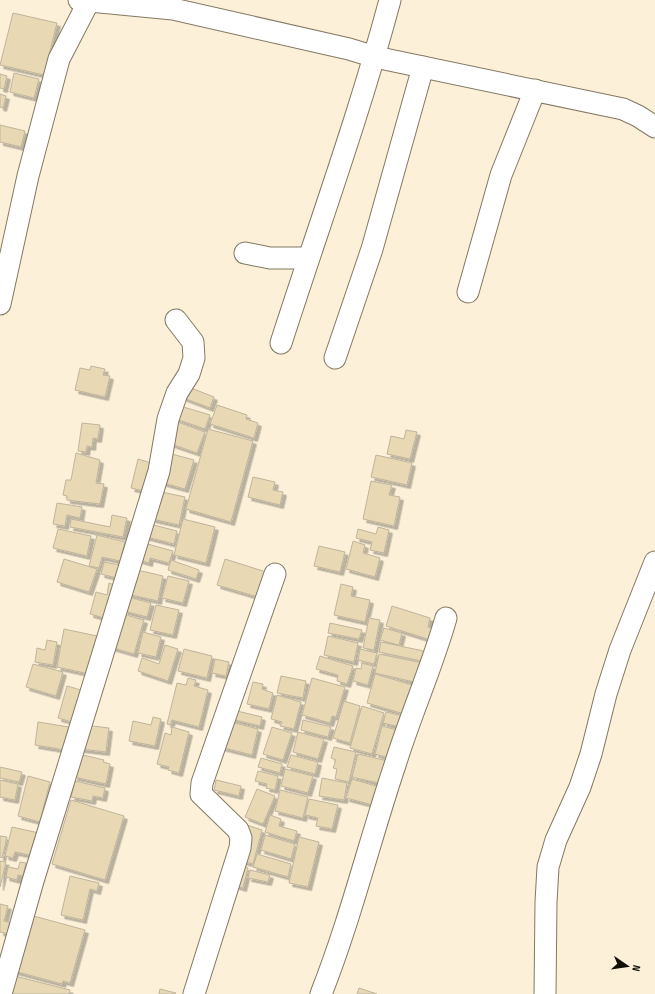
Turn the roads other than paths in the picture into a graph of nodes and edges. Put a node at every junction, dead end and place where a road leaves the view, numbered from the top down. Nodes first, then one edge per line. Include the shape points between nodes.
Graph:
1 (84, 0) edge
2 (390, 0) edge
3 (174, 5) edge
4 (375, 57) junction
5 (423, 67) junction
6 (535, 90) junction
7 (655, 127) edge
8 (245, 253) dead end
9 (308, 258) junction
10 (468, 292) dead end
11 (0, 304) edge
12 (176, 320) dead end
13 (281, 342) dead end
14 (335, 358) dead end
15 (655, 562) edge
16 (275, 574) dead end
17 (446, 618) dead end
18 (1, 994) edge
19 (194, 994) edge
20 (321, 994) edge
21 (545, 994) edge

1 - 3 street
1 - 11 street via 59,59 28,176
2 - 4 street
3 - 4 street
4 - 5 street
4 - 9 street
5 - 6 street
5 - 14 street via 372,249
6 - 7 street via 623,109
6 - 10 street via 501,175
8 - 9 street via 270,258
9 - 13 street
12 - 18 street via 193,342 194,358 168,419 159,471
15 - 21 street via 606,694 580,787 556,840 548,867
16 - 19 street via 202,783 201,794 238,830 241,838
17 - 20 street via 434,660 396,762 336,956

